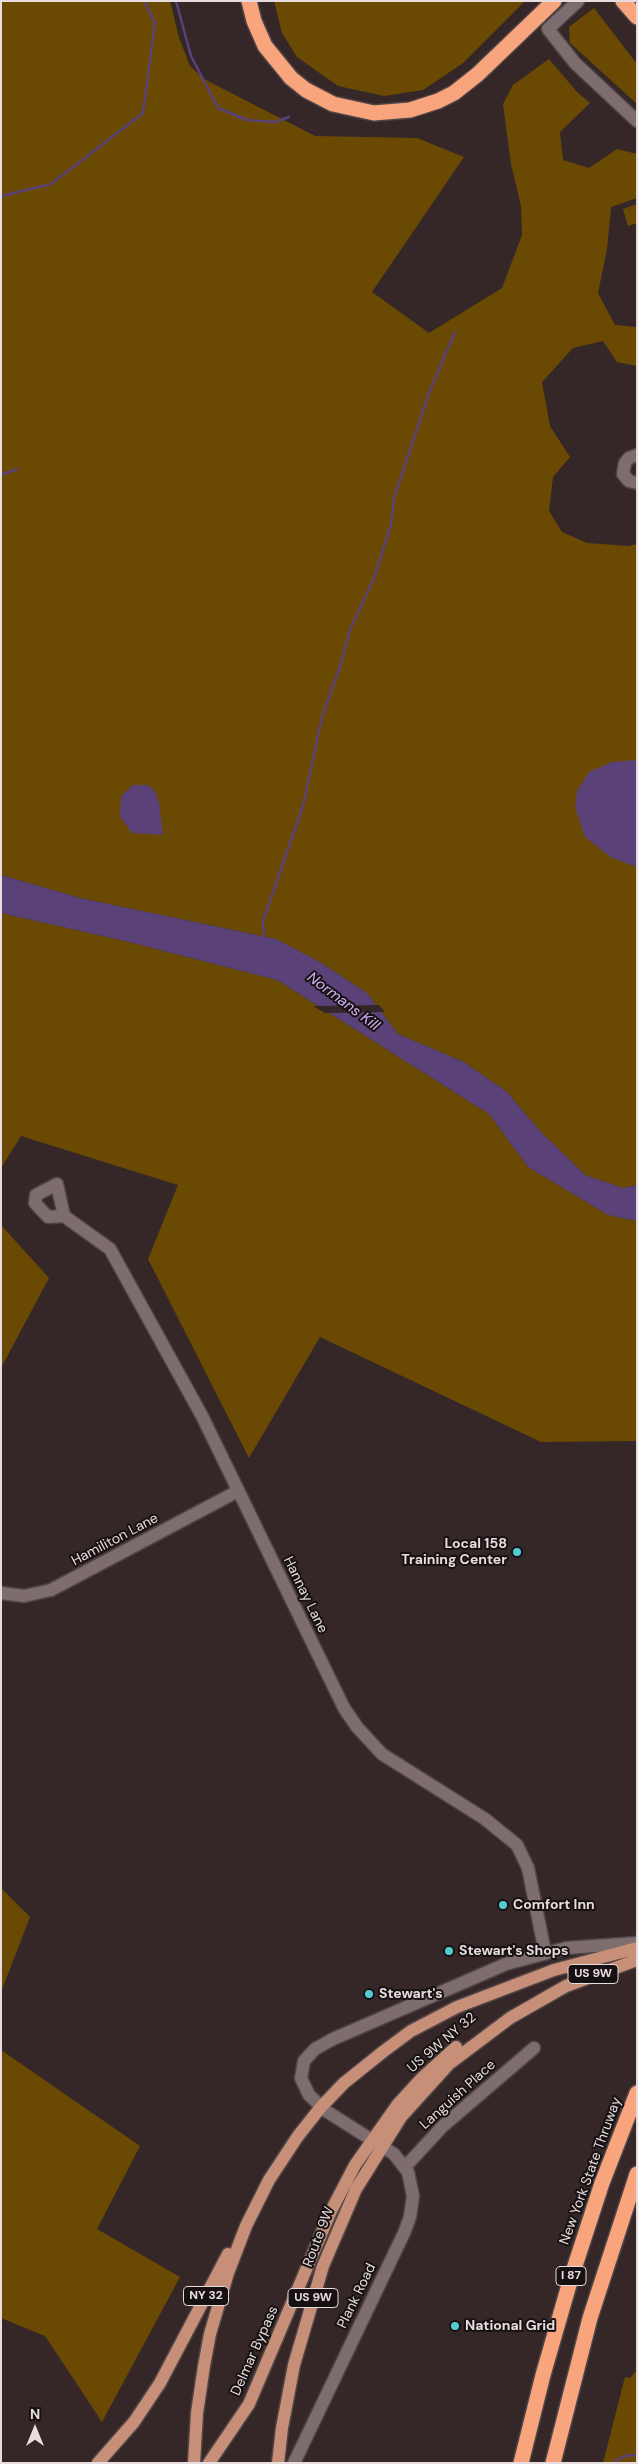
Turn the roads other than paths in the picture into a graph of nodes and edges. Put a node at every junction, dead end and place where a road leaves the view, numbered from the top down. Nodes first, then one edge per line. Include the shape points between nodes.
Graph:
1 (249, 1) edge
2 (258, 1) edge
3 (543, 1) edge
4 (554, 1) edge
5 (578, 1) edge
6 (623, 1) edge
7 (637, 17) edge
8 (637, 120) edge
9 (637, 455) edge
10 (637, 483) edge
11 (64, 1216) dead end
12 (238, 1491) junction
13 (1, 1593) edge
14 (637, 1943) edge
15 (637, 1948) edge
16 (545, 1952) junction
17 (637, 1960) edge
18 (534, 2048) dead end
19 (637, 2093) edge
20 (321, 2107) junction
21 (377, 2142) junction
22 (405, 2167) junction
23 (637, 2174) edge
24 (246, 2226) junction
25 (98, 2463) edge
26 (194, 2463) edge
27 (209, 2463) edge
28 (278, 2463) edge
29 (294, 2463) edge
30 (521, 2463) edge
31 (553, 2463) edge

1 - 4 highway via 265,46 291,78 324,100 374,113 419,108 454,93
2 - 3 highway via 273,43 300,75 325,91 350,100 387,104 414,100 450,85
5 - 8 street via 548,30 575,63
6 - 7 highway
9 - 10 street via 625,463 623,474 629,482
11 - 12 street, Hannay Lane via 110,1249 202,1416
12 - 13 street, Hamiliton Lane via 51,1590 24,1596
12 - 16 street, Hannay Lane via 344,1708 357,1727 382,1754 485,1819 517,1845 528,1868
14 - 16 street, Plank Road via 588,1945
15 - 20 main road, US 9W via 554,1970 458,2006 384,2050
16 - 20 street, Plank Road via 479,1975 315,2049 304,2061 301,2078 306,2091
17 - 21 main road, US 9W via 550,1993 498,2026 449,2064
18 - 22 street, Languish Place via 442,2126
19 - 30 highway, New York State Thruway / I 87 via 602,2183 571,2278
20 - 21 street, Plank Road
20 - 24 main road, US 9W via 278,2165
21 - 22 street, Plank Road
21 - 27 main road, Delmar Bypass via 338,2196 257,2387
21 - 28 main road, Route 9W / US 9W via 320,2274 291,2382
22 - 29 street, Plank Road via 413,2190 408,2224
23 - 31 highway, I 87 via 590,2318
24 - 25 main road, NY 32 via 225,2258 156,2389 124,2434
24 - 26 main road, US 9W via 210,2334 199,2398

